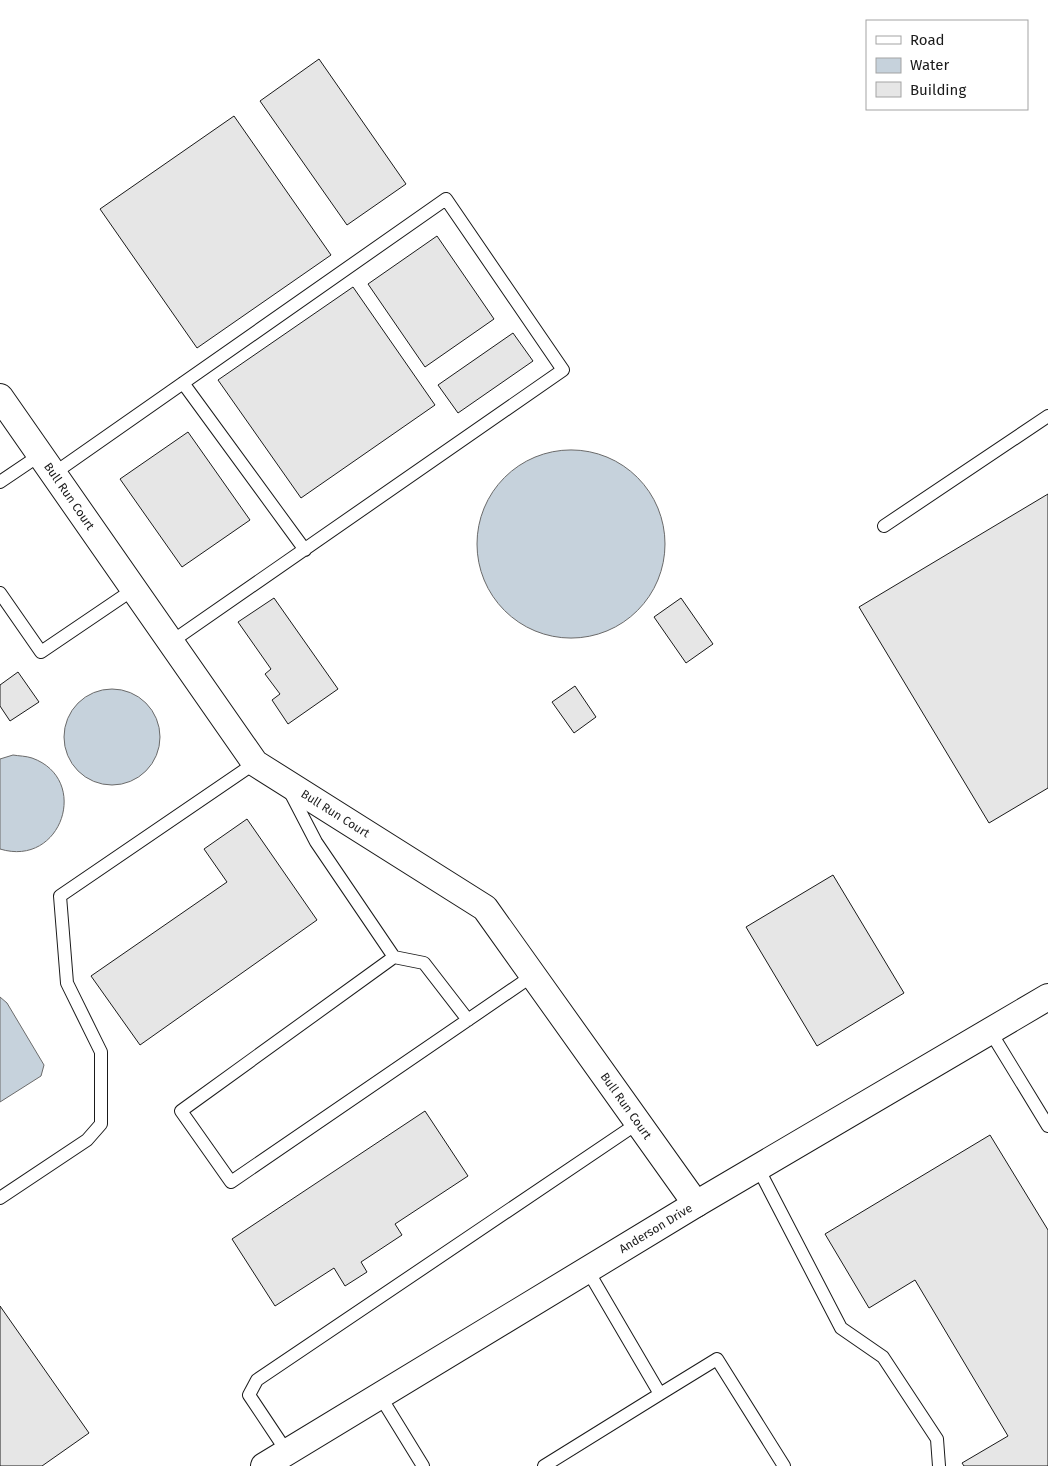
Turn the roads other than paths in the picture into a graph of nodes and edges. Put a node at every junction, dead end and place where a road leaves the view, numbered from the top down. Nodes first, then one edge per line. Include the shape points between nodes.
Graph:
1 (182, 383) junction
2 (0, 397) edge
3 (1048, 416) edge
4 (46, 464) junction
5 (0, 482) edge
6 (884, 526) dead end
7 (305, 550) junction
8 (134, 589) junction
9 (0, 593) edge
10 (171, 642) junction
11 (255, 762) junction
12 (284, 781) junction
13 (394, 957) junction
14 (532, 976) junction
15 (1048, 997) edge
16 (468, 1020) junction
17 (990, 1030) junction
18 (638, 1123) junction
19 (1048, 1126) edge
20 (758, 1168) junction
21 (0, 1198) edge
22 (696, 1204) junction
23 (588, 1271) junction
24 (660, 1394) junction
25 (380, 1396) junction
26 (287, 1452) junction
27 (264, 1466) edge
28 (423, 1466) edge
29 (544, 1466) edge
30 (784, 1466) edge
31 (939, 1466) edge

1 - 4 lane
1 - 7 lane
1 - 7 lane via 446,199 563,370
2 - 4 street, Bull Run Court
3 - 6 lane
4 - 5 lane
4 - 8 street, Bull Run Court
7 - 10 lane
8 - 9 lane via 41,652
8 - 10 street, Bull Run Court
10 - 11 street, Bull Run Court
11 - 12 street, Bull Run Court
11 - 21 lane via 60,896 67,983 101,1052 101,1124 87,1140
12 - 13 lane via 316,842
12 - 14 street, Bull Run Court via 485,908
13 - 16 lane via 424,963
13 - 16 lane via 181,1111 231,1182
14 - 16 lane
14 - 18 street, Bull Run Court
15 - 17 street, Anderson Drive
17 - 19 lane
17 - 20 street, Anderson Drive
18 - 22 street, Bull Run Court
18 - 26 lane via 257,1380 249,1395
20 - 22 street, Anderson Drive
20 - 31 lane via 841,1328 883,1357 937,1439
22 - 23 street, Anderson Drive
23 - 24 lane
23 - 25 street, Anderson Drive
24 - 29 lane
24 - 30 lane via 717,1359
25 - 26 street, Anderson Drive
25 - 28 lane
26 - 27 street, Anderson Drive

